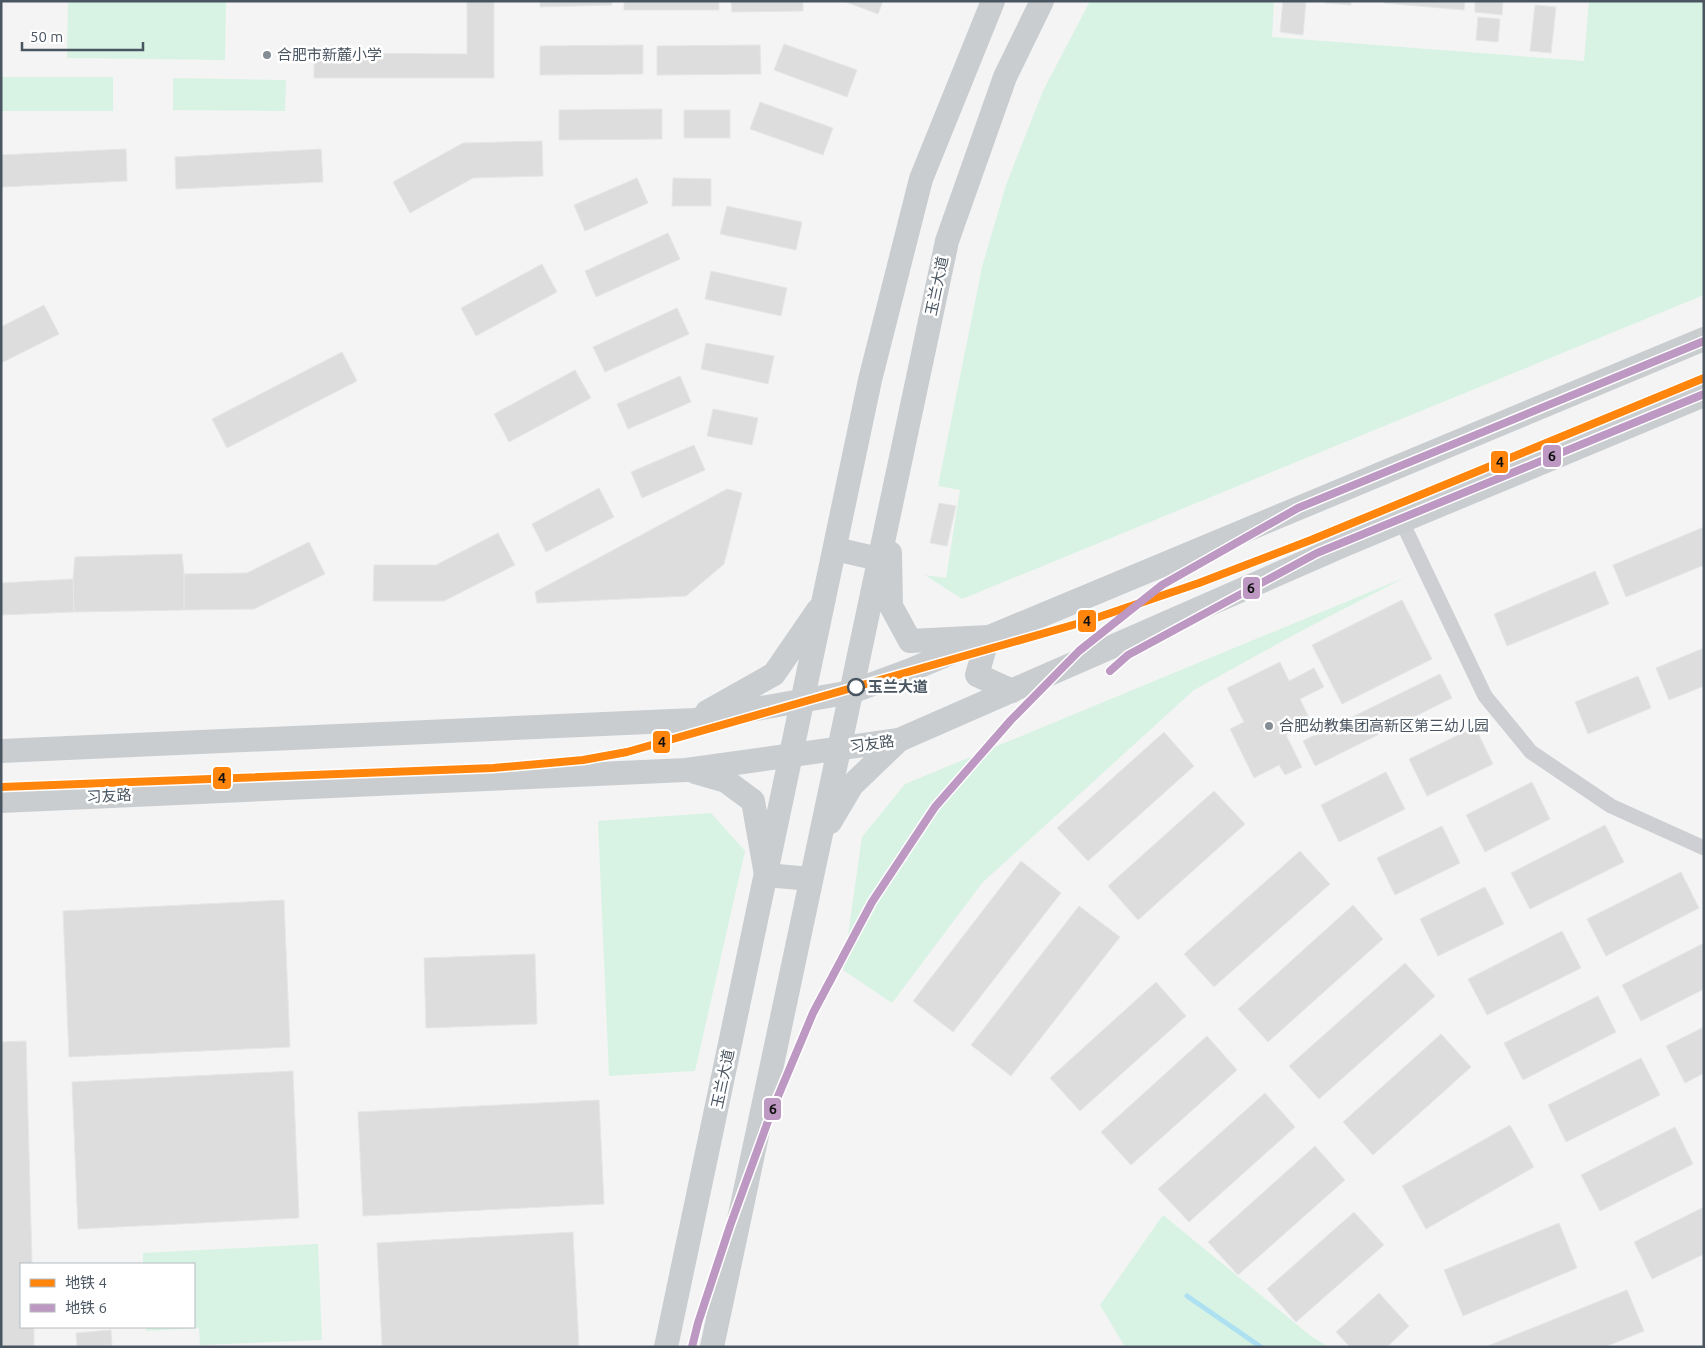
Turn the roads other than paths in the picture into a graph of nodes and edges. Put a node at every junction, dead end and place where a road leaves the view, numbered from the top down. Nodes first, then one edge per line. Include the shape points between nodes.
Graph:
1 (993, 1) edge
2 (1042, 1) edge
3 (1704, 340) edge
4 (1704, 395) edge
5 (888, 517) junction
6 (1402, 522) junction
7 (835, 549) junction
8 (879, 559) junction
9 (823, 603) junction
10 (988, 637) junction
11 (1012, 691) junction
12 (852, 692) junction
13 (803, 701) junction
14 (694, 720) junction
15 (900, 740) junction
16 (839, 749) junction
17 (1, 751) edge
18 (791, 756) junction
19 (686, 770) junction
20 (1, 801) edge
21 (820, 839) junction
22 (1704, 848) edge
23 (766, 875) junction
24 (811, 879) junction
25 (666, 1347) edge
26 (712, 1347) edge

1 - 7 main road, 玉兰大道 via 921,179 870,380
2 - 5 main road, 玉兰大道 via 1004,77 947,241
3 - 10 main road
4 - 6 main road, 习友路
5 - 8 main road, 玉兰大道
5 - 10 main road via 891,606 910,641
6 - 11 main road, 习友路
6 - 22 street via 1485,696 1531,752 1611,806
7 - 8 main road
7 - 9 main road, 玉兰大道
8 - 12 main road, 玉兰大道
9 - 13 main road, 玉兰大道
9 - 14 main road via 774,674
10 - 11 main road via 977,674
10 - 12 main road
11 - 15 main road, 习友路
12 - 13 main road
12 - 16 main road, 玉兰大道
13 - 14 main road
13 - 18 main road, 玉兰大道
14 - 17 main road
15 - 16 main road, 习友路
15 - 21 main road via 852,785
16 - 18 main road, 习友路
16 - 21 main road, 玉兰大道
18 - 19 main road, 习友路
18 - 23 main road, 玉兰大道
19 - 20 main road, 习友路
19 - 23 main road via 726,781 753,801
21 - 24 main road, 玉兰大道
23 - 24 main road
23 - 25 main road, 玉兰大道
24 - 26 main road, 玉兰大道

